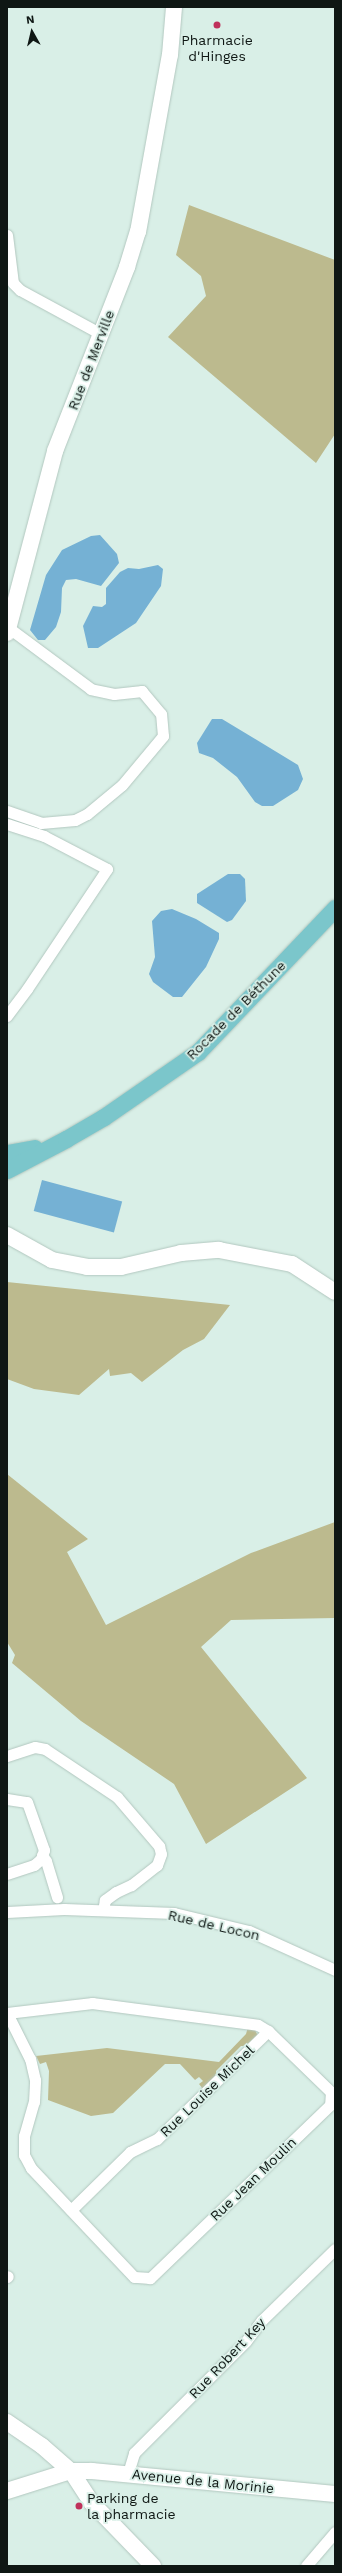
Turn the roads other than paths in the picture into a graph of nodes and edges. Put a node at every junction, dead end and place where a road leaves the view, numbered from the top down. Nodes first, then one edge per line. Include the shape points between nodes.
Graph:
1 (174, 7) edge
2 (7, 235) edge
3 (101, 334) junction
4 (8, 631) edge
5 (7, 811) edge
6 (7, 824) edge
7 (335, 908) edge
8 (7, 1016) edge
9 (66, 1139) junction
10 (7, 1153) edge
11 (7, 1170) edge
12 (7, 1226) edge
13 (7, 1235) edge
14 (30, 1250) junction
15 (335, 1292) edge
16 (7, 1756) edge
17 (7, 1799) edge
18 (42, 1855) junction
19 (7, 1874) edge
20 (57, 1897) dead end
21 (103, 1910) junction
22 (9, 1912) edge
23 (335, 1970) edge
24 (7, 2013) edge
25 (268, 2031) junction
26 (71, 2210) junction
27 (335, 2249) edge
28 (7, 2422) edge
29 (71, 2471) junction
30 (128, 2473) junction
31 (7, 2491) edge
32 (335, 2494) edge
33 (335, 2532) edge
34 (153, 2566) edge
35 (306, 2566) edge

1 - 3 street, Rue de Merville via 165,84 138,232
2 - 3 street via 13,283 20,290
3 - 4 street, Rue de Merville via 55,451
4 - 5 street via 91,689 114,694 142,691 161,714 163,736 122,785 87,814 75,820 41,823
6 - 8 street via 44,836 107,869 28,989
7 - 9 main road, Rocade de Béthune via 198,1052 157,1083
9 - 10 main road, Rocade de Béthune via 26,1151
9 - 11 main road, Rocade de Béthune
12 - 14 street
13 - 14 street
14 - 15 street via 52,1260 87,1268 121,1267 181,1253 220,1250 292,1264
16 - 21 street via 35,1747 45,1749 117,1797 159,1846 161,1854 157,1865 132,1885 105,1900
17 - 18 street via 27,1802 44,1850
18 - 19 street via 34,1865
18 - 20 street
21 - 22 street, Rue de Locon
21 - 23 street, Rue de Locon via 174,1913 249,1931
24 - 25 street, Rue Jean Moulin via 92,2003 235,2020 258,2025
24 - 26 street, Rue Jean Moulin via 30,2059 34,2080 34,2102 24,2136 24,2155 31,2168
25 - 26 street, Rue Louise Michel via 157,2138 130,2152
25 - 26 street, Rue Jean Moulin via 331,2092 330,2105 150,2278 134,2277
27 - 30 street, Rue Robert Key via 262,2320 246,2341 134,2453
28 - 29 street via 42,2446
29 - 30 street, Avenue de la Morinie
29 - 31 street, Avenue de la Morinie
29 - 34 street via 92,2503
30 - 32 street, Avenue de la Morinie
33 - 35 street

